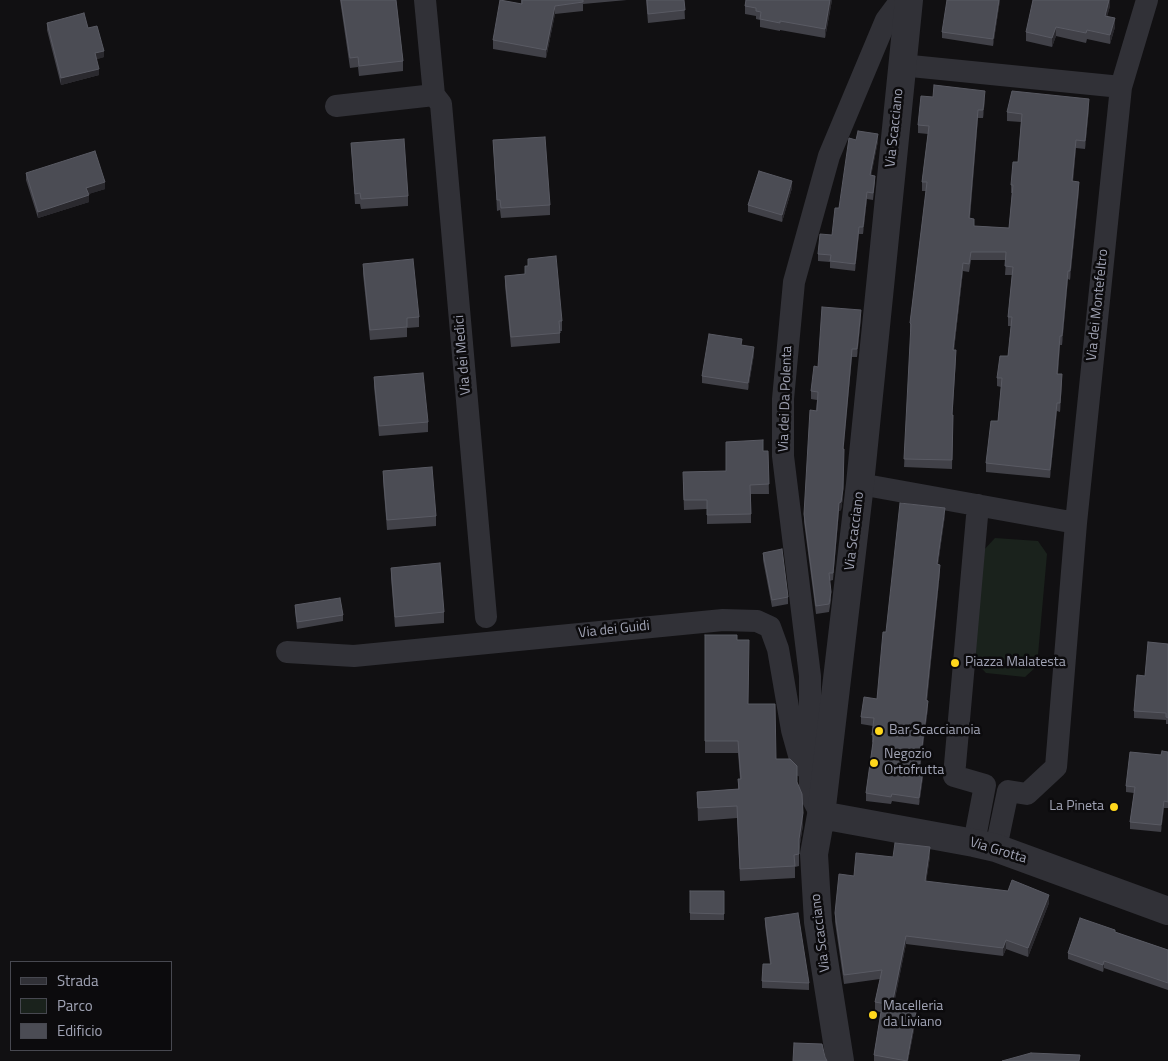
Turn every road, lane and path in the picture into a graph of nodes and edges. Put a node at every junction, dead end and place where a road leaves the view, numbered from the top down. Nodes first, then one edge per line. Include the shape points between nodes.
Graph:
1 (425, 0) edge
2 (901, 0) edge
3 (909, 0) edge
4 (1146, 0) edge
5 (902, 65) junction
6 (1121, 87) junction
7 (434, 95) junction
8 (336, 106) dead end
9 (860, 484) junction
10 (978, 505) junction
11 (1076, 523) junction
12 (486, 617) dead end
13 (286, 652) dead end
14 (816, 804) junction
15 (985, 845) junction
16 (1168, 911) edge
17 (840, 1061) edge

1 - 7 street, Via dei Medici
2 - 14 street, Via dei Da Polenta via 886,20 829,156 794,282 783,399 783,456 810,676
3 - 5 street, Via Scacciano
4 - 6 street, Via dei Montefeltro
5 - 6 street
5 - 9 street, Via Scacciano
6 - 11 street, Via dei Montefeltro
7 - 8 street
7 - 12 street, Via dei Medici via 441,104
9 - 10 street
9 - 14 street, Via Scacciano
10 - 11 street
10 - 15 street via 954,776 984,785
11 - 15 street via 1056,767 1027,794 1008,791
13 - 14 street, Via dei Guidi via 354,656 723,620 757,622 770,627 778,649 792,730
14 - 15 street, Via Grotta
14 - 17 street, Via Scacciano via 814,854 818,922
15 - 16 street, Via Grotta

